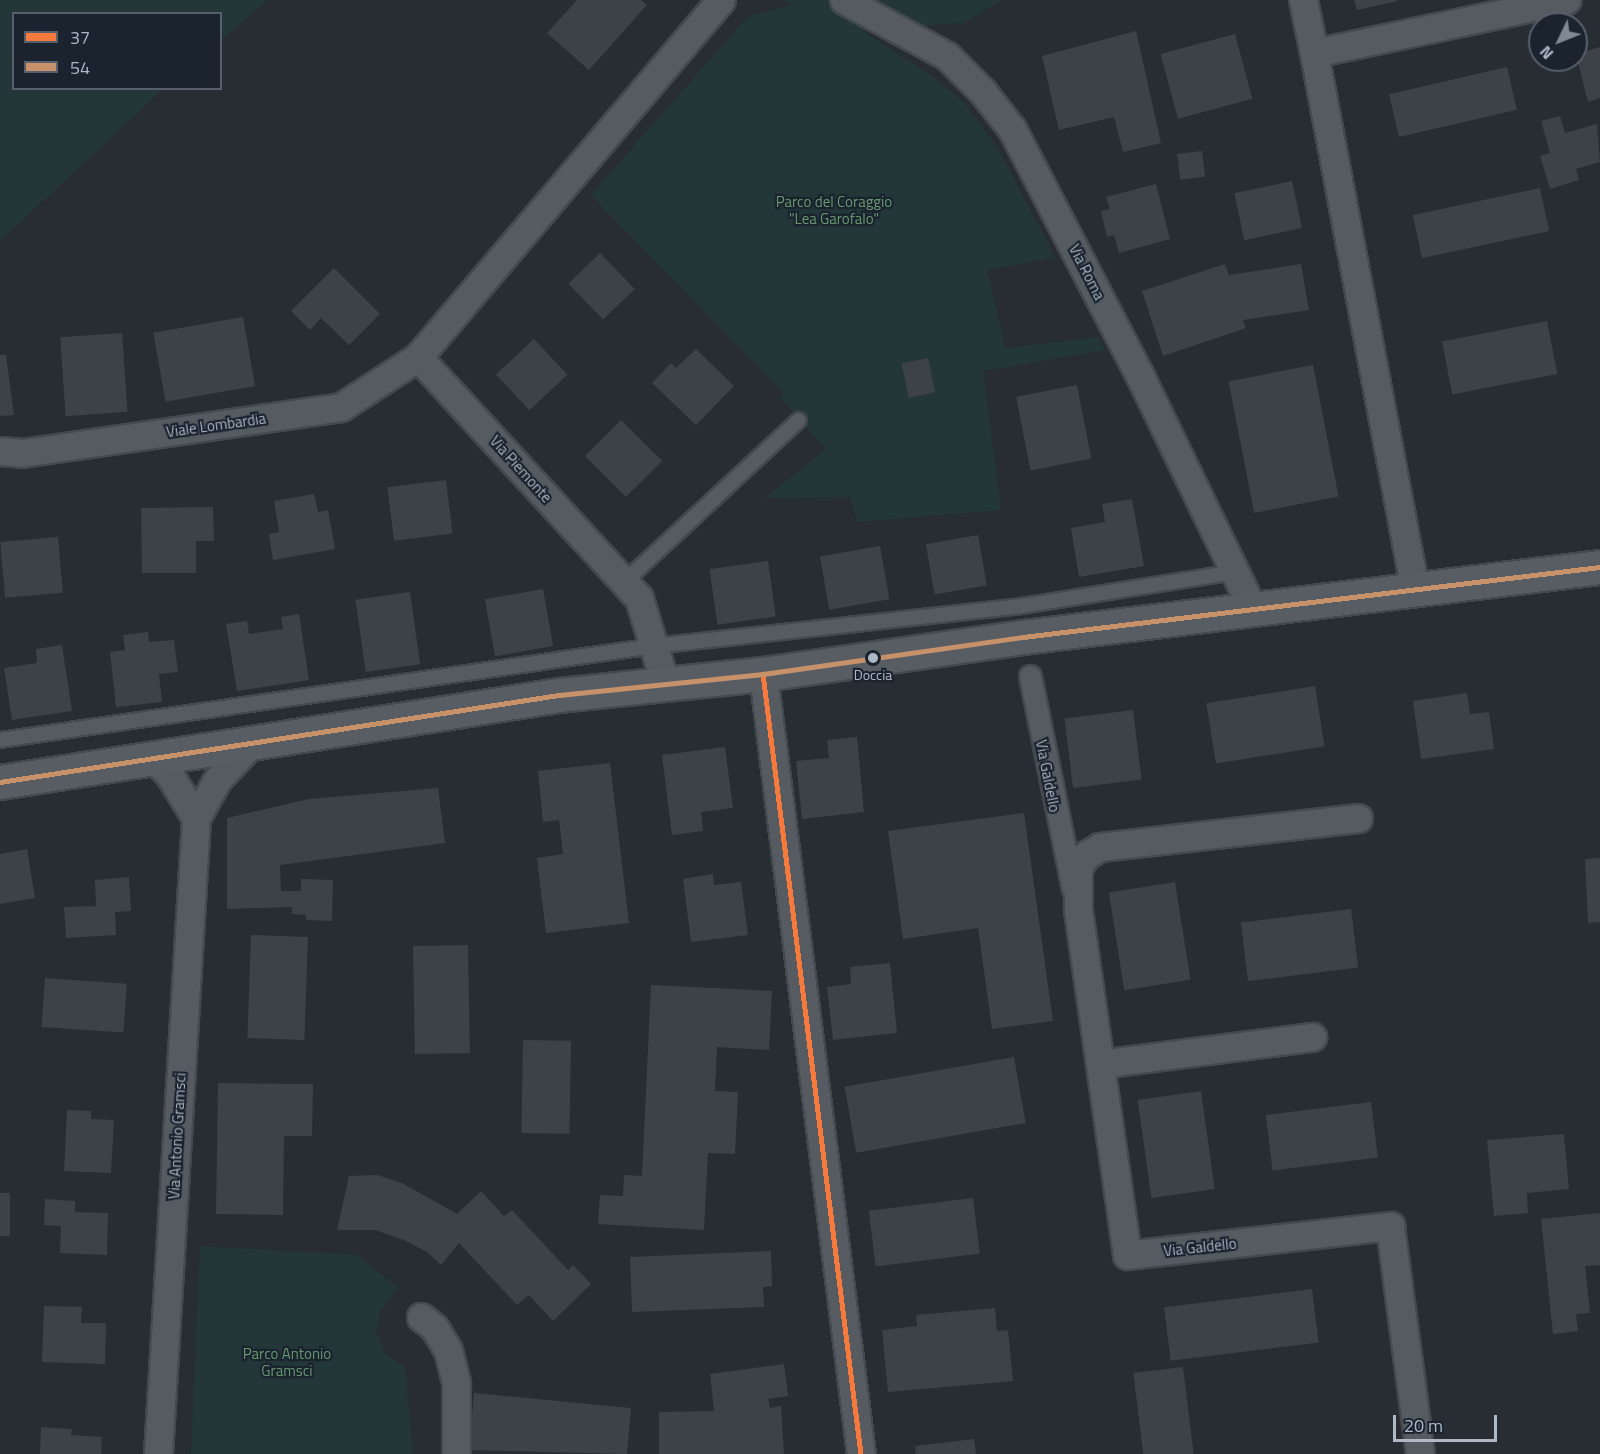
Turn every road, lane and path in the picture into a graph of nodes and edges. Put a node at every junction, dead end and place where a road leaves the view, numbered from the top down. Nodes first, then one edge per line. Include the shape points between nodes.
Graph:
1 (721, 0) edge
2 (844, 0) edge
3 (1303, 0) edge
4 (1566, 0) edge
5 (1314, 53) junction
6 (418, 357) junction
7 (799, 420) dead end
8 (0, 451) edge
9 (1600, 567) edge
10 (1235, 572) junction
11 (624, 582) junction
12 (1415, 590) junction
13 (1253, 610) junction
14 (654, 646) junction
15 (763, 674) junction
16 (1030, 676) dead end
17 (665, 682) junction
18 (0, 740) edge
19 (253, 742) junction
20 (152, 758) junction
21 (0, 782) edge
22 (196, 818) junction
23 (1358, 818) dead end
24 (1078, 910) junction
25 (1312, 1037) dead end
26 (1100, 1064) junction
27 (421, 1317) dead end
28 (158, 1454) edge
29 (456, 1454) edge
30 (861, 1454) edge
31 (1420, 1454) edge

1 - 6 street, Viale Lombardia
2 - 10 street, Via Roma via 947,56 984,92 1012,129 1135,365
3 - 5 street
4 - 5 street
5 - 12 street
6 - 8 street, Viale Lombardia via 341,407 22,453
6 - 11 street, Via Piemonte
7 - 11 lane
9 - 12 main road
10 - 13 street, Via Roma
10 - 14 lane via 1021,606
11 - 14 street, Via Piemonte via 639,598
12 - 13 main road
13 - 15 main road via 1023,637
14 - 17 street, Via Piemonte
14 - 18 lane
15 - 17 main road
15 - 30 street
16 - 24 street, Via Galdello via 1061,845
17 - 19 main road
19 - 20 main road
19 - 22 street via 217,780
20 - 21 main road
20 - 22 street via 169,774
22 - 28 street, Via Antonio Gramsci
23 - 24 street, Via Galdello via 1100,847 1086,855 1078,868
24 - 26 street, Via Galdello
25 - 26 street
26 - 31 street, Via Galdello via 1127,1255 1390,1226
27 - 29 street via 434,1327 448,1350 456,1383

